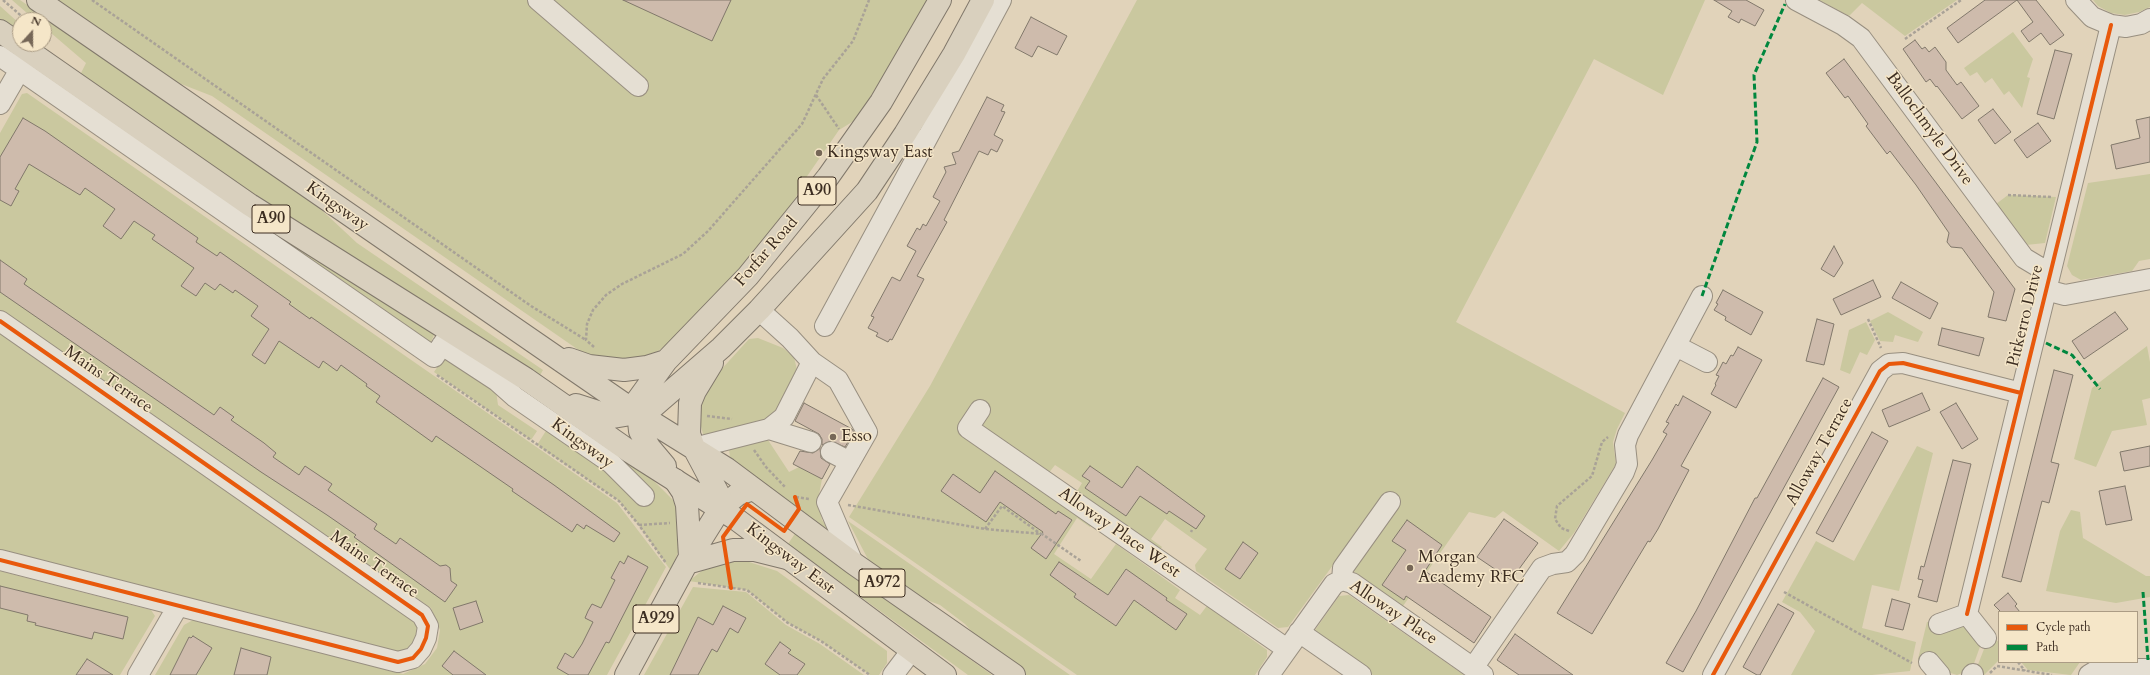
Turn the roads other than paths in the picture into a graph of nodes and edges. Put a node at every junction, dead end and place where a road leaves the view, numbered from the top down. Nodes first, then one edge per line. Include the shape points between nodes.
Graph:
1 (38, 0) edge
2 (538, 0) edge
3 (940, 0) edge
4 (983, 0) edge
5 (1001, 0) edge
6 (1796, 0) edge
7 (2076, 0) edge
8 (2111, 25) junction
9 (2147, 27) edge
10 (0, 31) edge
11 (0, 56) edge
12 (25, 61) junction
13 (638, 86) dead end
14 (0, 104) edge
15 (905, 134) junction
16 (924, 144) junction
17 (244, 214) junction
18 (2050, 271) junction
19 (2150, 279) edge
20 (2046, 290) junction
21 (1702, 296) dead end
22 (759, 310) junction
23 (0, 321) edge
24 (825, 326) dead end
25 (1676, 346) junction
26 (721, 348) junction
27 (543, 349) junction
28 (440, 352) junction
29 (666, 361) junction
30 (812, 362) junction
31 (1707, 362) dead end
32 (520, 388) junction
33 (2021, 393) junction
34 (550, 396) junction
35 (980, 410) dead end
36 (637, 413) junction
37 (769, 429) junction
38 (811, 442) dead end
39 (694, 448) junction
40 (831, 452) dead end
41 (850, 462) junction
42 (675, 480) junction
43 (753, 489) junction
44 (644, 496) dead end
45 (1390, 502) dead end
46 (720, 509) junction
47 (787, 558) junction
48 (0, 560) edge
49 (853, 562) junction
50 (685, 565) junction
51 (1342, 580) junction
52 (178, 606) junction
53 (1966, 614) junction
54 (1939, 624) dead end
55 (1300, 632) junction
56 (1986, 638) dead end
57 (1287, 649) junction
58 (912, 650) junction
59 (2150, 669) edge
60 (1478, 672) edge
61 (138, 675) edge
62 (626, 675) edge
63 (893, 675) edge
64 (946, 675) edge
65 (1014, 675) edge
66 (1269, 675) edge
67 (1361, 675) edge
68 (1713, 675) edge
69 (2089, 675) edge

1 - 27 main road, Kingsway / A90
2 - 13 street
3 - 29 main road, Forfar Road / A90 via 881,102 828,177 748,276
4 - 15 main road, Forfar Road / A90 via 954,54
5 - 16 street
6 - 18 street, Ballochmyle Drive via 1861,38 2024,258
7 - 8 street via 2092,17
8 - 9 street
8 - 18 street, Pitkerro Drive
10 - 12 main road, Kingsway / A90
11 - 12 street, Kingsway
12 - 14 street
12 - 17 main road, Kingsway / A90
15 - 16 street
15 - 22 main road, Forfar Road / A90 via 867,192
16 - 24 street
17 - 28 main road, Kingsway / A90
17 - 28 street, Kingsway
18 - 20 street, Pitkerro Drive
19 - 20 street via 2064,295
20 - 33 street, Pitkerro Drive
21 - 25 street
22 - 26 main road, Forfar Road / A90
22 - 30 street
23 - 52 street, Mains Terrace via 422,615 428,626 421,649 413,658 398,662
25 - 31 street
25 - 60 street via 1628,435 1625,445 1627,464 1624,472 1575,554 1567,562 1542,568
26 - 36 main road, Forfar Road / A90 via 654,406
26 - 39 main road, A90 via 690,403 689,434
27 - 29 main road, A90 via 589,366 624,370 648,367
27 - 36 main road, Kingsway / A90
28 - 32 main road, Kingsway / A90
29 - 36 main road, Forfar Road / A90 via 637,401
30 - 37 street via 784,416
30 - 41 street via 838,380 866,432
32 - 34 main road, Kingsway / A90
32 - 44 street, Kingsway via 611,463
33 - 53 street, Pitkerro Drive
33 - 68 street, Alloway Terrace via 1903,363 1889,364 1880,371
34 - 36 main road, Forfar Road / A90 via 613,417
34 - 42 main road, Kingsway East / A972
35 - 57 street, Alloway Place West via 968,428
36 - 39 main road, Kingsway East / A972
36 - 42 main road, Forfar Road / A90 via 640,431 649,447
37 - 38 street
37 - 39 street
39 - 43 main road, Kingsway East / A972
39 - 46 main road via 720,497
40 - 41 street
41 - 49 street via 827,502
42 - 46 main road, Kingsway East / A972
42 - 50 main road via 683,492 687,505
43 - 46 main road, A929 via 738,494
43 - 49 main road, Kingsway East / A972
45 - 51 street via 1343,568
46 - 47 main road, Kingsway East / A972
46 - 50 main road, A929
47 - 50 main road via 755,550 733,550
47 - 58 main road, Kingsway East / A972
48 - 52 street, Mains Terrace
49 - 65 main road, Kingsway East / A972
50 - 62 main road, A929
51 - 55 street, Alloway Place via 1334,584
51 - 60 street, Alloway Place via 1352,584
52 - 61 street
53 - 54 street
53 - 56 street
55 - 57 street, Alloway Place
55 - 67 street
57 - 66 street, Alloway Place
58 - 63 street
58 - 64 main road, Kingsway East / A972
59 - 69 street via 2099,669

